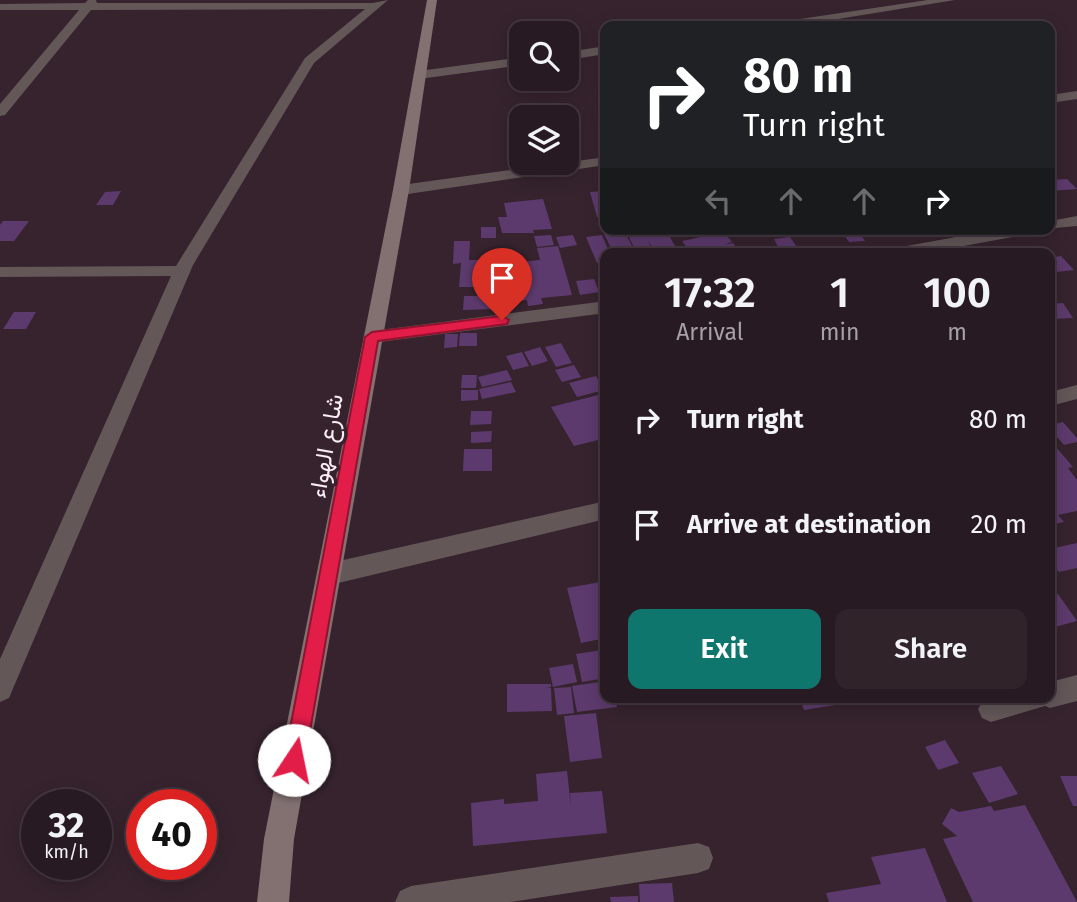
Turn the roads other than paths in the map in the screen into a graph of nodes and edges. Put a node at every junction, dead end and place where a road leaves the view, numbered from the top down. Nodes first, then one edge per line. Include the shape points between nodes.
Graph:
1 (432, 0) edge
2 (950, 0) edge
3 (91, 3) edge
4 (380, 3) edge
5 (0, 7) edge
6 (807, 21) edge
7 (600, 51) edge
8 (579, 53) edge
9 (509, 63) edge
10 (419, 75) junction
11 (1077, 95) edge
12 (1055, 98) edge
13 (0, 112) edge
14 (600, 162) edge
15 (401, 190) junction
16 (1077, 221) edge
17 (1055, 225) edge
18 (996, 235) edge
19 (923, 248) edge
20 (181, 271) junction
21 (0, 272) edge
22 (600, 308) edge
23 (372, 337) junction
24 (1077, 392) edge
25 (1055, 398) edge
26 (600, 511) edge
27 (330, 574) junction
28 (1077, 688) edge
29 (0, 689) edge
30 (1055, 694) edge
31 (1015, 703) edge
32 (991, 709) dead end
33 (698, 858) dead end
34 (273, 902) edge
35 (411, 902) edge

1 - 10 street, شارع الهواء
2 - 6 street
3 - 4 street
3 - 5 street
3 - 13 street
4 - 20 street via 309,61
7 - 8 street
9 - 10 street
10 - 15 street, شارع الهواء
11 - 12 street
14 - 15 street
15 - 23 street, شارع الهواء
16 - 17 street
18 - 19 street
20 - 21 street
20 - 29 street
22 - 23 street
23 - 27 street, شارع الهواء
24 - 25 street
26 - 27 street
27 - 34 street, شارع الهواء via 279,839
28 - 30 street
31 - 32 street
33 - 35 street

